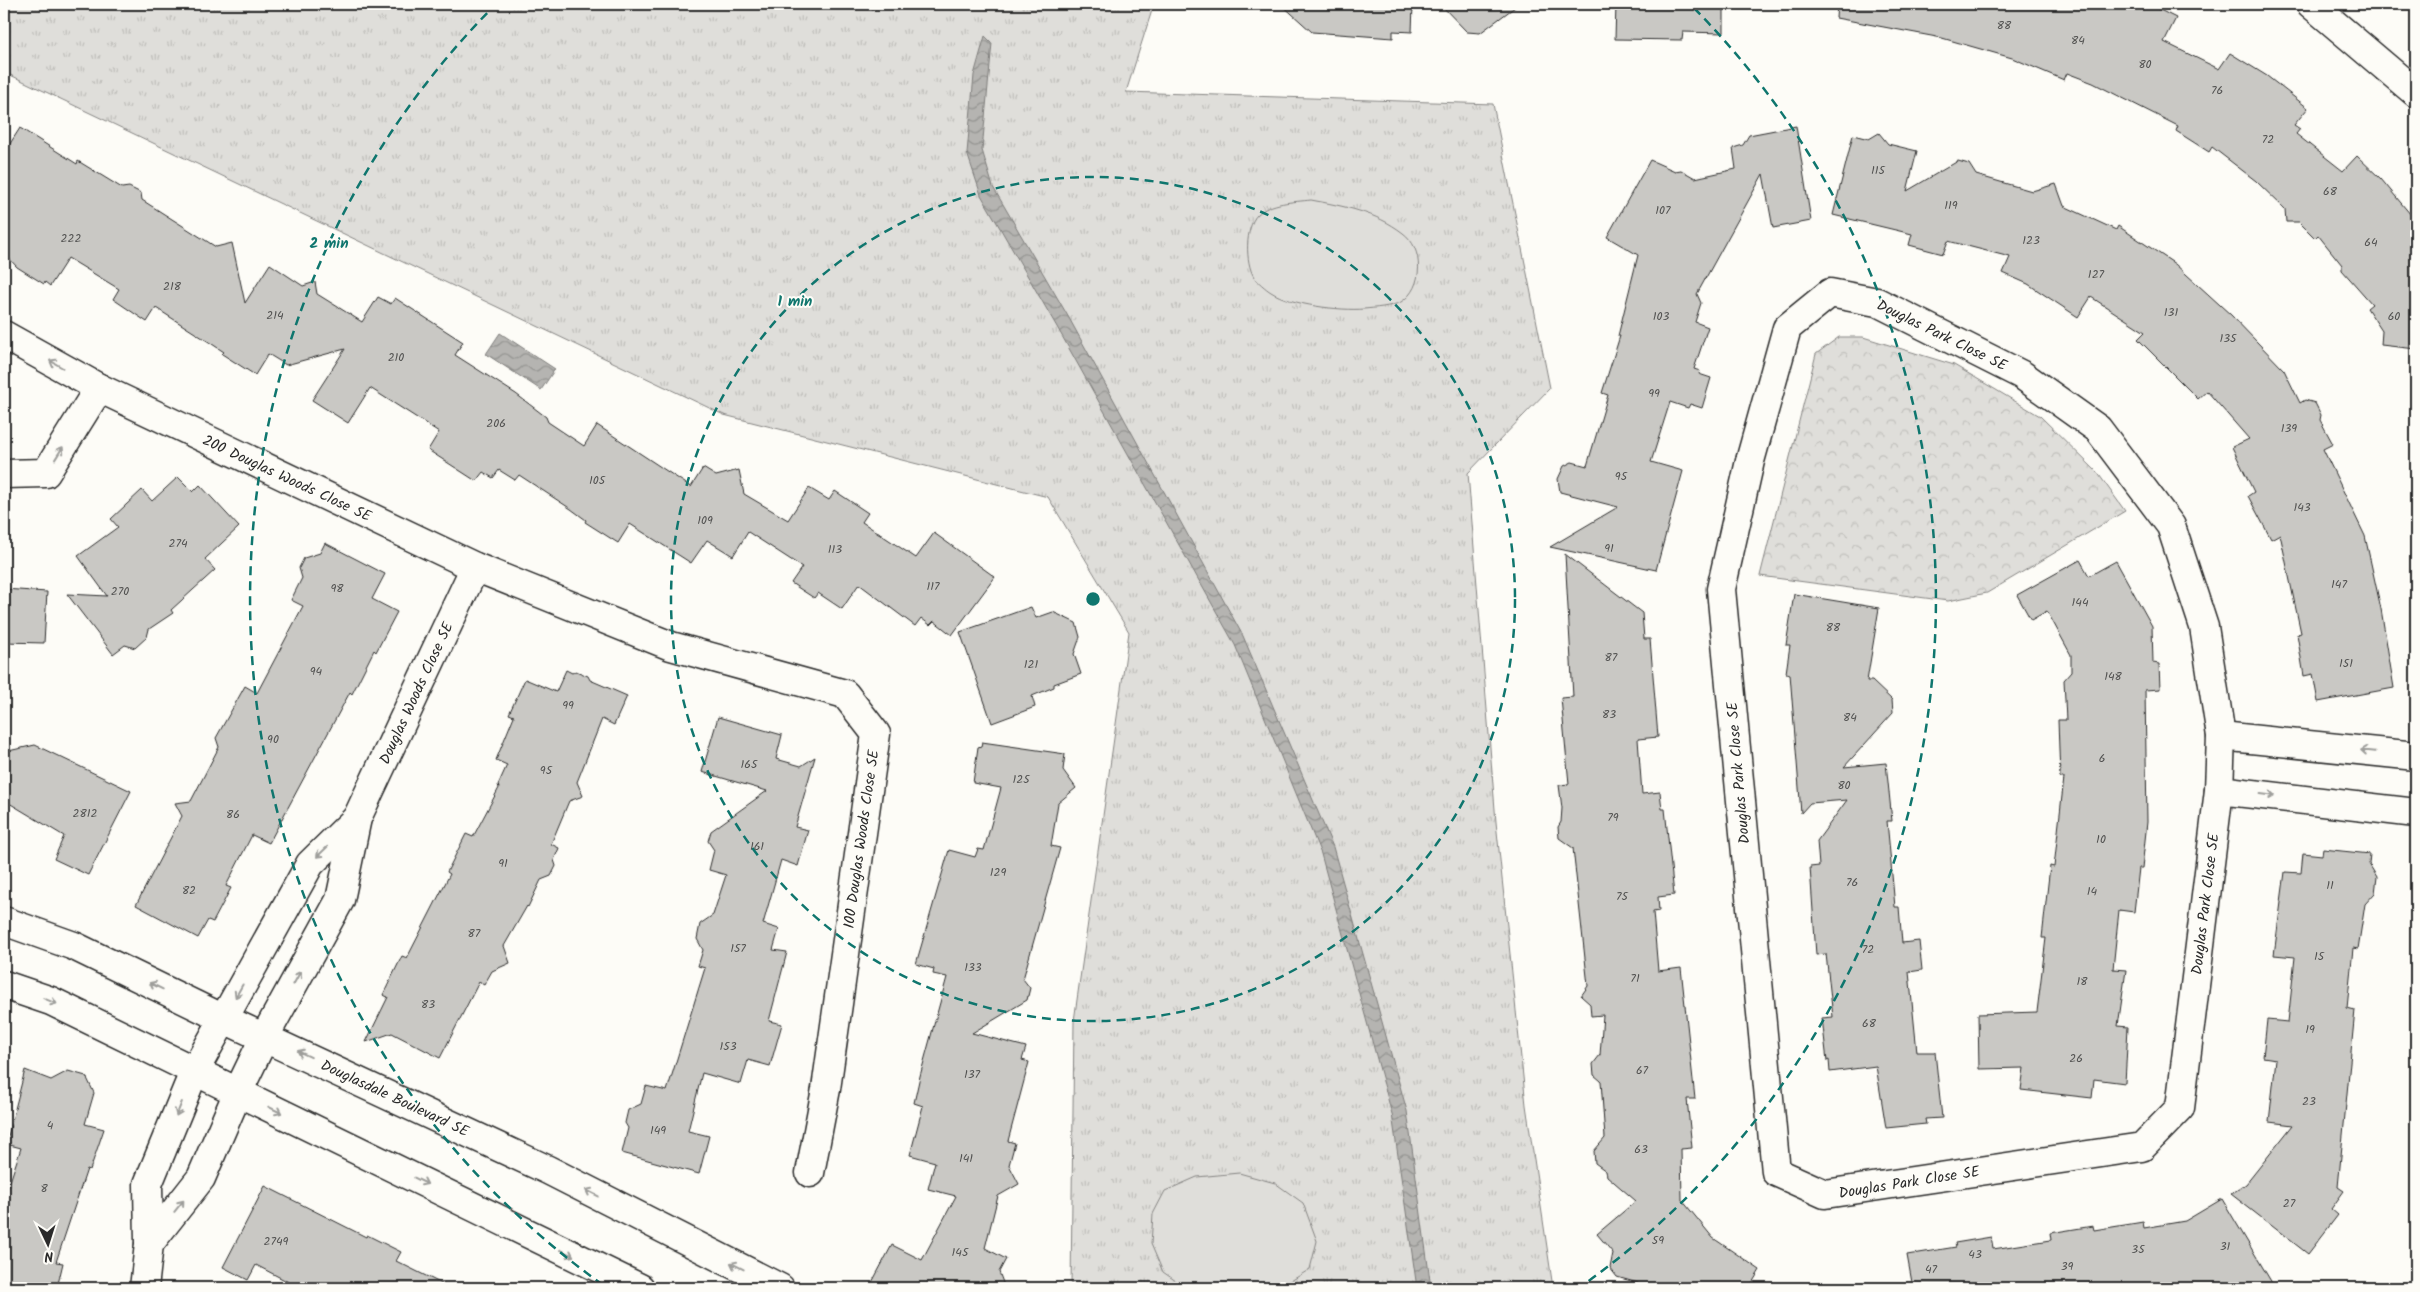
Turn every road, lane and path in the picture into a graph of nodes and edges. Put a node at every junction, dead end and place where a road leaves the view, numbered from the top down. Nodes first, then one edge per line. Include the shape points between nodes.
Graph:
1 (2311, 4) edge
2 (2416, 92) edge
3 (4, 335) edge
4 (99, 388) junction
5 (4, 474) edge
6 (475, 567) junction
7 (2221, 736) junction
8 (2416, 756) edge
9 (2220, 790) junction
10 (2416, 813) edge
11 (357, 818) junction
12 (4, 921) edge
13 (4, 985) edge
14 (224, 1019) junction
15 (265, 1036) junction
16 (194, 1072) junction
17 (238, 1092) junction
18 (810, 1173) dead end
19 (149, 1244) junction
20 (144, 1288) edge
21 (640, 1288) edge
22 (780, 1288) edge

1 - 2 street
4 -> 3 street, 200 Douglas Woods Close SE
5 -> 4 street via 46,473
4 - 6 street, 200 Douglas Woods Close SE
6 - 11 street, Douglas Woods Close SE
6 - 18 street, 100 Douglas Woods Close SE via 671,646 845,694 876,734 826,1089
8 -> 7 street
7 - 9 street, Douglas Park Close SE
7 - 9 street, Douglas Park Close SE via 2204,627 2171,526 2098,429 2022,374 1877,302 1830,293 1787,328 1750,461 1721,589 1776,1172 1825,1194 2142,1147 2180,1108
9 -> 10 street
11 -> 14 street, Douglas Woods Close SE via 310,864
15 -> 11 street, Douglas Woods Close SE via 340,900
14 -> 12 street, Douglasdale Boulevard SE via 74,946
13 -> 16 street via 52,1001
14 - 15 street, Douglasdale Boulevard SE
14 - 16 street, Douglas Woods Close SE
15 - 17 street, Douglas Woods Close SE
22 -> 15 street, Douglasdale Boulevard SE via 548,1170
16 - 17 street
16 -> 19 street, Douglas Woods Close SE via 148,1184
19 -> 17 street, Douglas Woods Close SE via 201,1178
17 -> 21 street
19 - 20 street, Douglas Woods Close SE

